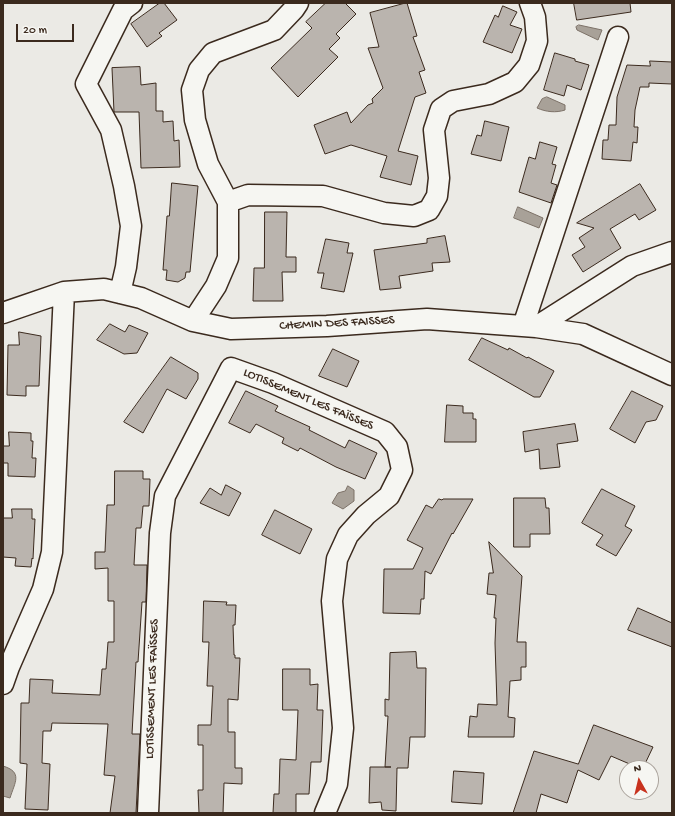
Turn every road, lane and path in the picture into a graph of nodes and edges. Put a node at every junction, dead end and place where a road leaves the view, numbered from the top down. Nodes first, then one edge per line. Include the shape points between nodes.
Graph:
1 (132, 3) edge
2 (298, 3) edge
3 (530, 3) edge
4 (618, 37) dead end
5 (228, 202) junction
6 (672, 252) edge
7 (64, 292) junction
8 (120, 293) junction
9 (3, 312) edge
10 (193, 320) junction
11 (530, 327) junction
12 (672, 375) edge
13 (3, 684) edge
14 (148, 813) edge
15 (325, 813) edge

1 - 8 street via 123,10 86,84 111,130 124,186 130,226 126,267
2 - 5 street via 274,30 213,54 196,77 192,90 195,120 208,164
3 - 5 street via 535,17 537,41 529,65 515,82 489,94 453,101 441,109 434,130 440,178 437,196 429,210 414,216 384,213 323,196 248,195
4 - 11 street
5 - 10 street via 228,258 216,286
6 - 11 street via 632,266
7 - 8 street, CHEMIN DES FAISSES via 104,289
7 - 9 street, CHEMIN DES FAISSES
7 - 13 street via 52,552 43,589
8 - 10 street, CHEMIN DES FAISSES via 141,298
10 - 11 street, CHEMIN DES FAISSES via 231,329 427,319
11 - 12 street, CHEMIN DES FAISSES via 583,334
14 - 15 street, LOTISSEMENT LES FAÏSSES via 160,533 165,496 231,368 273,383 385,432 397,447 402,470 389,496 366,515 348,535 337,559 332,601 343,728 337,784

